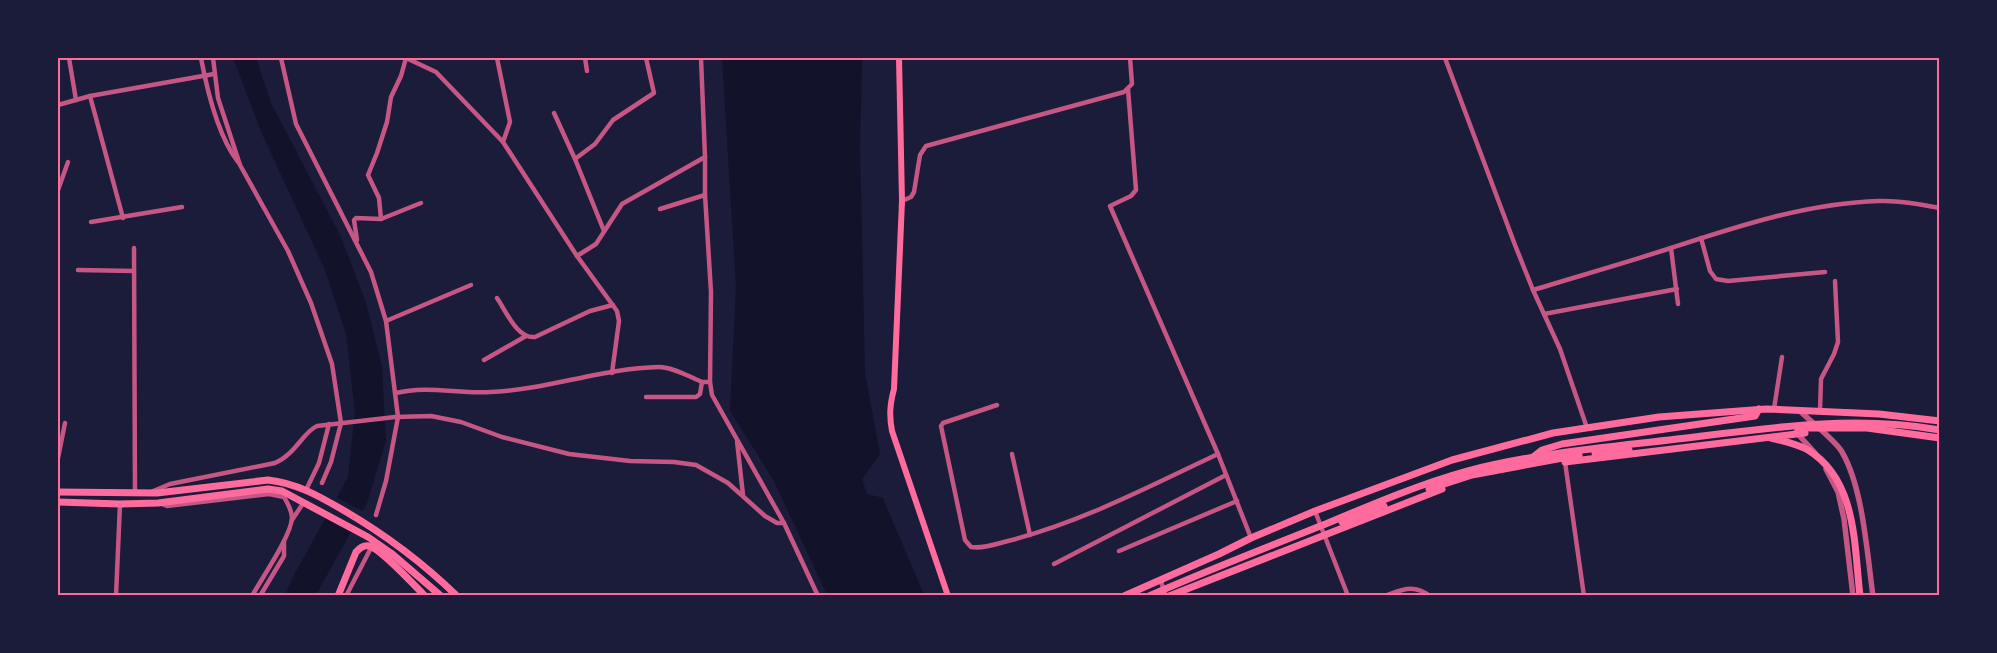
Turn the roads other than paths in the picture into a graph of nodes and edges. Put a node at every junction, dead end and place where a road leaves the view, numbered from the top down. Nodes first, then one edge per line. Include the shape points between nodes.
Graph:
1 (69, 58) edge
2 (201, 58) edge
3 (213, 58) edge
4 (281, 58) edge
5 (406, 58) edge
6 (497, 58) edge
7 (585, 58) edge
8 (646, 58) edge
9 (701, 58) edge
10 (899, 58) edge
11 (1130, 58) edge
12 (1445, 58) edge
13 (587, 71) dead end
14 (214, 74) junction
15 (204, 76) junction
16 (1128, 89) junction
17 (90, 96) junction
18 (76, 100) junction
19 (58, 105) edge
20 (554, 112) dead end
21 (503, 142) junction
22 (706, 157) junction
23 (575, 159) junction
24 (68, 162) dead end
25 (240, 165) junction
26 (58, 190) edge
27 (705, 195) junction
28 (902, 201) junction
29 (421, 203) dead end
30 (182, 207) dead end
31 (1940, 208) edge
32 (660, 209) dead end
33 (123, 218) junction
34 (380, 219) junction
35 (91, 222) dead end
36 (604, 231) junction
37 (1701, 238) junction
38 (134, 248) dead end
39 (1671, 248) junction
40 (360, 249) junction
41 (577, 256) junction
42 (78, 270) dead end
43 (134, 271) junction
44 (1825, 272) dead end
45 (1835, 281) dead end
46 (471, 285) dead end
47 (1677, 289) junction
48 (1533, 290) junction
49 (497, 298) dead end
50 (1678, 304) dead end
51 (613, 305) junction
52 (1544, 314) junction
53 (386, 321) junction
54 (526, 336) junction
55 (1782, 357) dead end
56 (484, 360) dead end
57 (612, 373) junction
58 (702, 382) junction
59 (710, 382) junction
60 (396, 393) junction
61 (646, 396) dead end
62 (997, 405) dead end
63 (1759, 409) junction
64 (1774, 410) junction
65 (1820, 411) junction
66 (1800, 412) junction
67 (396, 417) junction
68 (1940, 421) edge
69 (65, 423) dead end
70 (341, 423) junction
71 (329, 424) junction
72 (1587, 428) junction
73 (1818, 428) junction
74 (1793, 429) junction
75 (1940, 430) edge
76 (1768, 437) junction
77 (1940, 439) edge
78 (737, 440) junction
79 (1012, 454) dead end
80 (1218, 454) junction
81 (58, 458) edge
82 (1532, 458) junction
83 (1565, 462) junction
84 (1226, 475) junction
85 (322, 483) dead end
86 (306, 490) junction
87 (58, 492) edge
88 (149, 493) junction
89 (135, 494) junction
90 (743, 496) junction
91 (1237, 501) junction
92 (58, 502) edge
93 (304, 502) junction
94 (158, 503) junction
95 (120, 504) junction
96 (1315, 511) junction
97 (376, 515) dead end
98 (292, 520) junction
99 (784, 523) junction
100 (1322, 529) junction
101 (1030, 535) junction
102 (1252, 538) junction
103 (284, 540) junction
104 (372, 544) junction
105 (1120, 551) dead end
106 (1054, 564) dead end
107 (1160, 579) junction
108 (441, 595) edge
109 (1165, 595) edge
110 (116, 596) edge
111 (252, 596) edge
112 (260, 596) edge
113 (338, 596) edge
114 (346, 596) edge
115 (425, 596) edge
116 (457, 596) edge
117 (818, 596) edge
118 (948, 596) edge
119 (1124, 596) edge
120 (1149, 596) edge
121 (1348, 596) edge
122 (1384, 596) edge
123 (1430, 596) edge
124 (1584, 596) edge
125 (1853, 596) edge
126 (1860, 596) edge
127 (1873, 596) edge

1 - 18 street
2 - 15 street
3 - 14 street
4 - 40 street via 296,124
5 - 21 street via 436,72
5 - 34 street via 391,97 378,153 368,175 379,198
6 - 21 street via 510,122
7 - 13 street
8 - 23 street via 654,93 613,120 595,144
9 - 22 street
10 - 28 main road
11 - 16 street via 1133,78
12 - 48 street
14 - 15 street
14 - 25 street via 218,98
15 - 17 street
15 - 25 street via 231,153
16 - 28 street via 926,146 920,155 914,192
16 - 80 street via 1136,190 1132,196 1110,206
17 - 18 street
17 - 33 street
18 - 19 street
20 - 23 street
21 - 41 street
22 - 27 street
22 - 36 street via 622,204
23 - 36 street
24 - 26 street
25 - 70 street via 288,251 311,303 332,364
27 - 32 street
27 - 59 street via 711,292
28 - 118 main road via 890,418
29 - 34 street
30 - 33 street
31 - 37 street via 1903,202 1863,202 1776,216
33 - 35 street
34 - 40 street via 358,217 354,220
36 - 41 street via 596,244
37 - 39 street
37 - 44 street via 1710,271 1716,280
38 - 43 street
39 - 47 street
39 - 48 street
40 - 53 street via 371,272
41 - 51 street
42 - 43 street
43 - 89 street
45 - 65 street via 1838,342 1821,379
46 - 53 street
47 - 50 street
47 - 52 street
48 - 52 street
49 - 54 street
51 - 54 street via 590,311 535,337
51 - 57 street via 619,321
52 - 72 street via 1560,349
53 - 60 street
54 - 56 street
55 - 64 street
57 - 58 street via 664,367
57 - 60 street via 490,392 418,389
58 - 59 street
58 - 61 street via 700,394 696,397
59 - 78 street via 712,395
60 - 67 street
62 - 101 street via 941,426 965,540 970,547 976,548
63 - 64 main road
63 - 72 main road via 1659,417
63 - 82 main road via 1755,416 1562,444 1542,450
64 - 66 main road
65 - 66 main road
65 - 68 main road
66 - 73 street
67 - 70 street
67 - 90 street via 431,416 461,422 502,437 569,454 696,464
67 - 97 street via 386,481
69 - 81 street
70 - 71 street
70 - 85 street
71 - 86 street via 319,463
71 - 88 street via 312,428 288,456 275,463 170,484
72 - 96 main road via 1553,433 1452,460
73 - 74 main road
73 - 77 main road via 1867,428
73 - 127 street via 1841,450 1850,469 1857,491
74 - 100 main road via 1583,454 1472,475
74 - 125 street via 1824,466 1838,492
75 - 82 main road via 1877,422 1798,424 1582,449
76 - 77 main road via 1825,431
76 - 83 main road
76 - 126 main road via 1806,449 1834,474 1847,500
78 - 90 street
78 - 99 street
79 - 101 street
80 - 84 street
80 - 101 street via 1098,510
82 - 120 main road via 1427,484
83 - 109 main road via 1503,472 1459,484
83 - 124 street
84 - 91 street
84 - 106 street
86 - 88 main road via 286,482 268,480
86 - 116 main road via 398,544
87 - 89 main road
88 - 89 main road
90 - 99 street via 765,516
91 - 102 street
91 - 105 street
92 - 95 main road
93 - 94 main road via 282,491 268,489
93 - 98 street
93 - 108 main road via 368,537
94 - 95 main road
94 - 98 street via 167,506 269,494 284,497 291,508
95 - 110 street
96 - 100 street
96 - 102 main road
98 - 103 street
99 - 117 street
100 - 109 main road via 1214,571
100 - 121 street
102 - 107 main road
103 - 111 street
103 - 112 street via 284,556
104 - 113 main road via 356,552
104 - 114 street
104 - 115 main road
107 - 109 street
107 - 119 main road
122 - 123 street via 1412,588 1422,589

